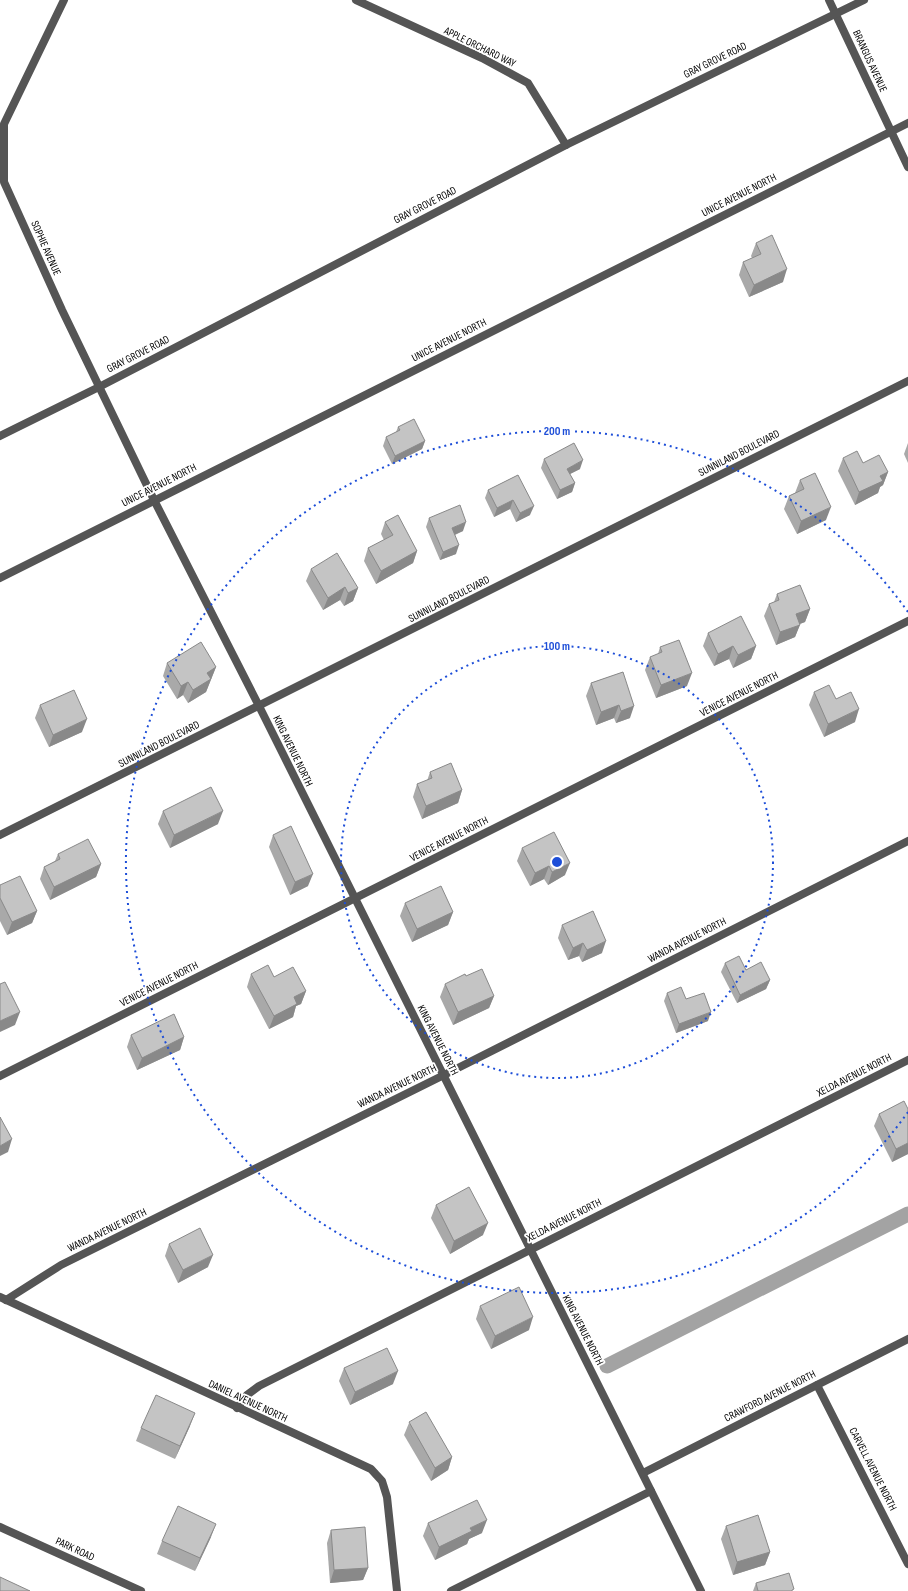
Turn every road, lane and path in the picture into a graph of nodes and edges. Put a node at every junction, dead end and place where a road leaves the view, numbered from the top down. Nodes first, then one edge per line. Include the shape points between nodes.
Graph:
1 (64, 0) edge
2 (356, 0) edge
3 (828, 0) edge
4 (864, 0) edge
5 (836, 14) junction
6 (908, 123) edge
7 (890, 132) junction
8 (566, 144) junction
9 (908, 167) edge
10 (908, 381) edge
11 (99, 387) junction
12 (0, 436) edge
13 (154, 500) junction
14 (0, 578) edge
15 (908, 621) edge
16 (259, 706) junction
17 (0, 836) edge
18 (908, 841) edge
19 (354, 899) junction
20 (908, 1060) edge
21 (444, 1075) junction
22 (0, 1076) edge
23 (531, 1250) junction
24 (3, 1298) edge
25 (908, 1339) edge
26 (818, 1385) junction
27 (237, 1408) junction
28 (642, 1473) junction
29 (651, 1491) junction
30 (0, 1527) edge
31 (908, 1564) edge
32 (141, 1591) edge
33 (397, 1591) edge
34 (451, 1591) edge
35 (701, 1591) edge

1 - 11 street, SOPHIE AVENUE via 4,124 4,182
2 - 8 street, APPLE ORCHARD WAY via 482,58 528,83
3 - 5 street, BRANGUS AVENUE
4 - 5 street, GRAY GROVE ROAD
5 - 7 street, BRANGUS AVENUE
5 - 8 street, GRAY GROVE ROAD
6 - 7 street, UNICE AVENUE NORTH
7 - 9 street, BRANGUS AVENUE
7 - 13 street, UNICE AVENUE NORTH
8 - 11 street, GRAY GROVE ROAD
10 - 16 street, SUNNILAND BOULEVARD
11 - 12 street, GRAY GROVE ROAD
11 - 13 street, SOPHIE AVENUE
13 - 14 street, UNICE AVENUE NORTH
13 - 16 street, KING AVENUE NORTH
15 - 19 street, VENICE AVENUE NORTH
16 - 17 street, SUNNILAND BOULEVARD
16 - 19 street, KING AVENUE NORTH
18 - 21 street, WANDA AVENUE NORTH
19 - 21 street, KING AVENUE NORTH
19 - 22 street, VENICE AVENUE NORTH
20 - 23 street, XELDA AVENUE NORTH
21 - 23 street, KING AVENUE NORTH
21 - 24 street, WANDA AVENUE NORTH via 61,1265
23 - 27 street, XELDA AVENUE NORTH via 260,1386 247,1395
23 - 28 street, KING AVENUE NORTH
24 - 27 street, DANIEL AVENUE NORTH
25 - 26 street, CRAWFORD AVENUE NORTH
26 - 28 street, CRAWFORD AVENUE NORTH
26 - 31 street, CARVELL AVENUE NORTH
27 - 33 street, DANIEL AVENUE NORTH via 370,1470 382,1481 387,1497
28 - 29 street, KING AVENUE NORTH
29 - 34 street
29 - 35 street, KING AVENUE NORTH
30 - 32 street, PARK ROAD

